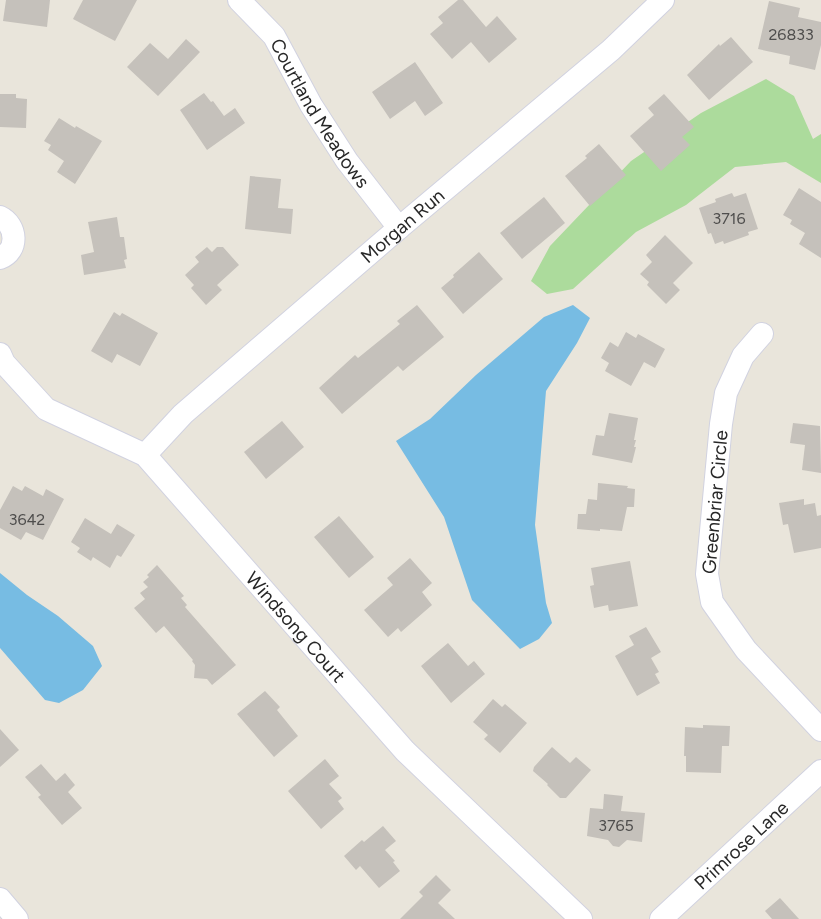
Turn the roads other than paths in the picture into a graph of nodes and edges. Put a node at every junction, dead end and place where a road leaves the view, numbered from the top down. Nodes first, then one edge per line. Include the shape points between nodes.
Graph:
1 (239, 0) edge
2 (662, 0) edge
3 (0, 217) edge
4 (399, 228) junction
5 (0, 258) edge
6 (762, 334) dead end
7 (0, 354) edge
8 (145, 455) junction
9 (821, 730) edge
10 (821, 771) edge
11 (0, 899) edge
12 (17, 919) edge
13 (581, 919) edge
14 (661, 919) edge

1 - 4 street, Courtland Meadows via 274,36 337,145
2 - 4 street, Morgan Run via 611,50
3 - 5 street via 8,222 14,242 10,251
4 - 8 street, Morgan Run via 183,414
6 - 9 street, Greenbriar Circle via 743,356 726,393 707,574 712,602 746,650
7 - 8 street, Windsong Court via 4,363 46,409
8 - 13 street, Windsong Court via 405,751
10 - 14 street, Primrose Lane
11 - 12 street

